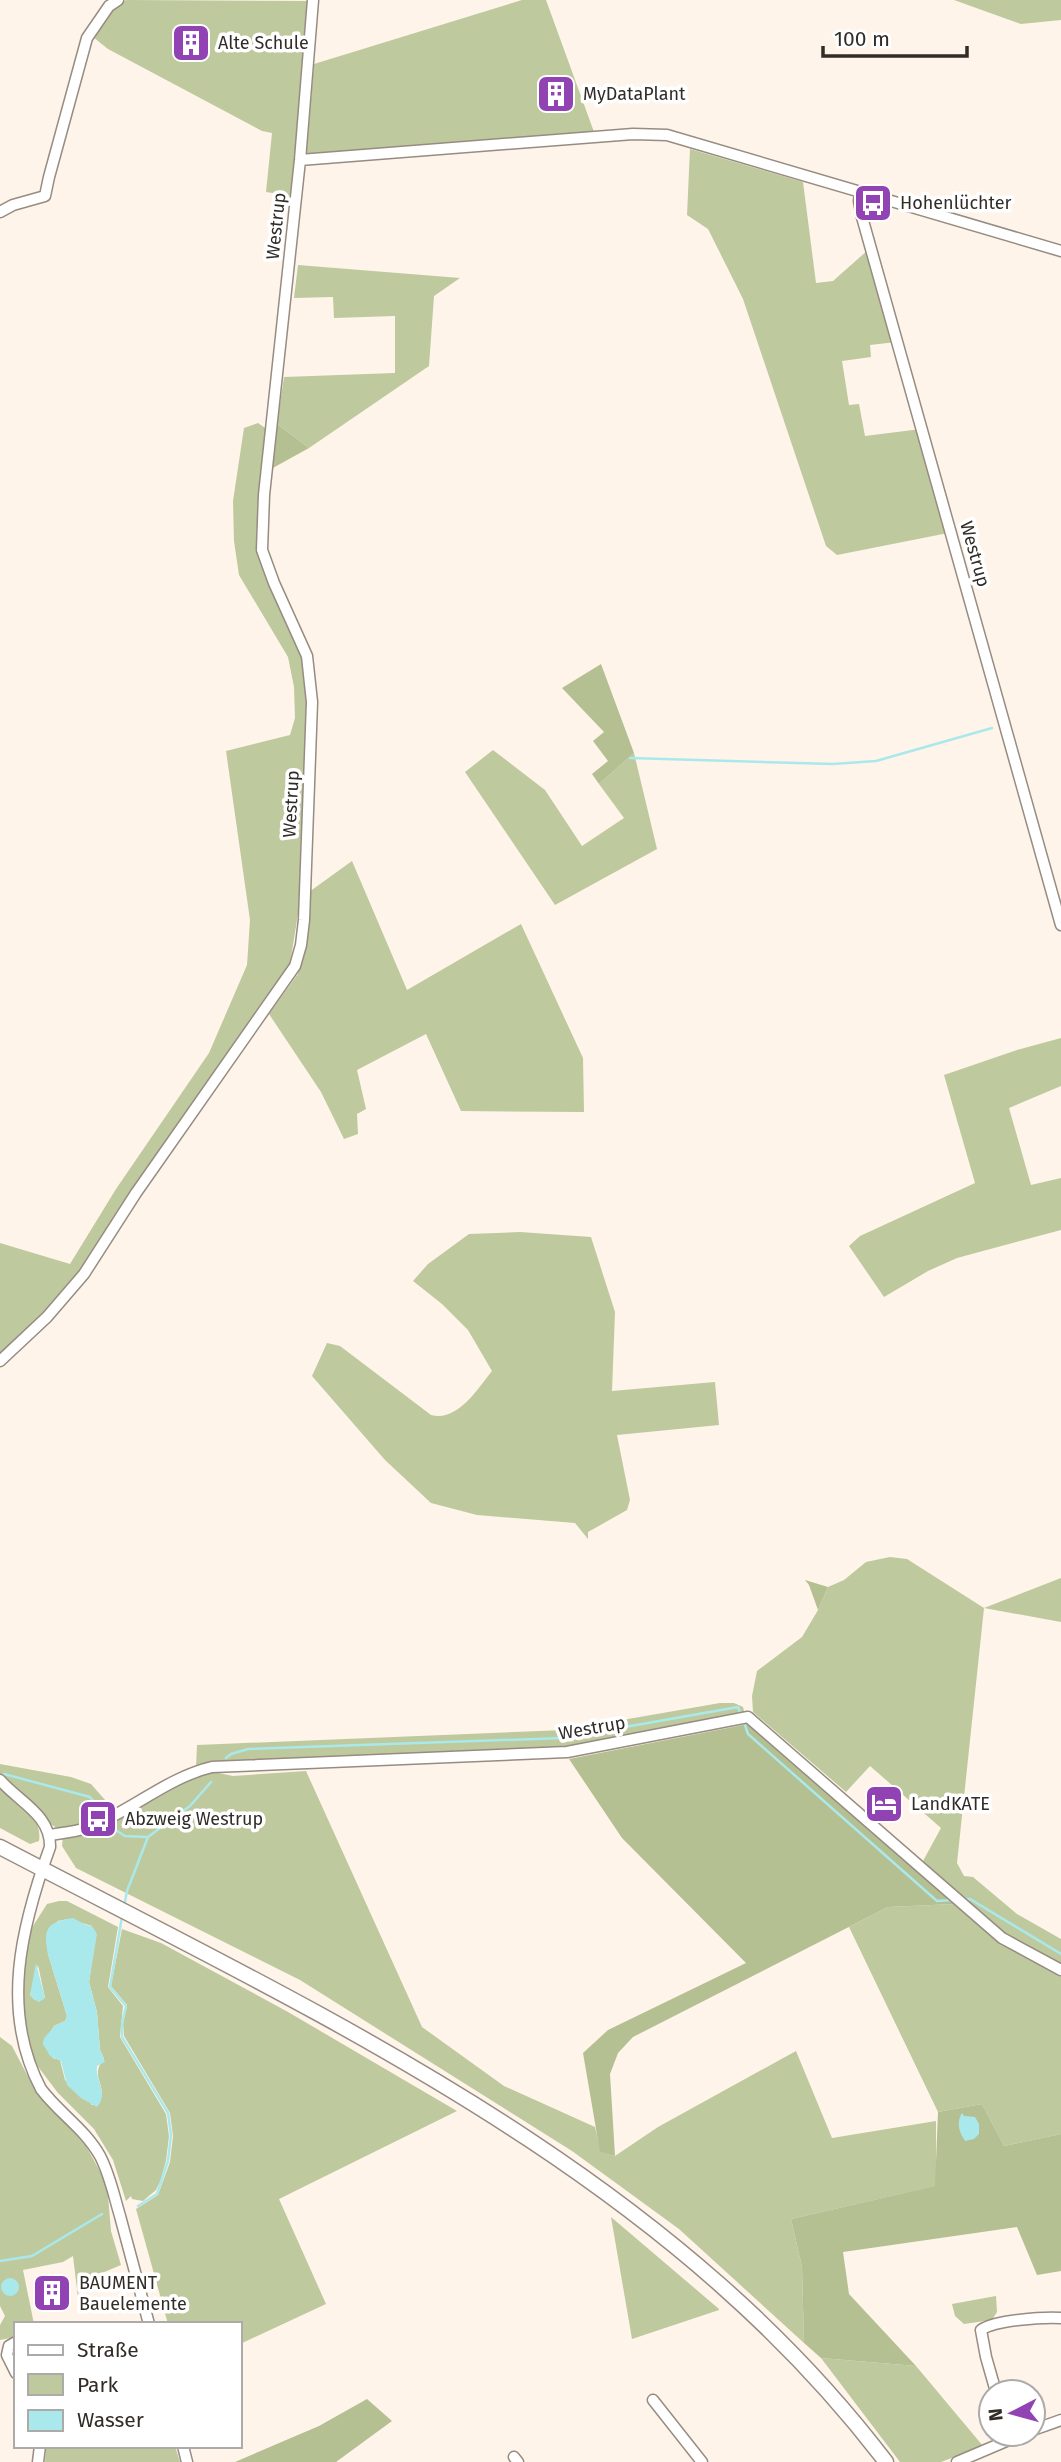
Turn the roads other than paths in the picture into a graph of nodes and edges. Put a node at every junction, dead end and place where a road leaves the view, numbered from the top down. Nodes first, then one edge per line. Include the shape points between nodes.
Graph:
1 (118, 0) edge
2 (313, 0) edge
3 (300, 160) junction
4 (860, 193) junction
5 (0, 212) edge
6 (1061, 251) edge
7 (1061, 925) edge
8 (0, 1361) edge
9 (0, 1780) edge
10 (50, 1835) junction
11 (0, 1846) edge
12 (42, 1869) junction
13 (1061, 1970) edge
14 (1061, 2318) edge
15 (148, 2322) edge
16 (14, 2343) edge
17 (14, 2369) edge
18 (992, 2378) edge
19 (653, 2400) dead end
20 (989, 2448) edge
21 (702, 2462) edge
22 (886, 2462) edge
23 (957, 2462) edge

1 - 5 street via 87,38 45,196
2 - 3 street, Westrup
3 - 4 street via 667,135
3 - 8 street, Westrup via 262,550 307,656 311,691 301,945 295,966 84,1274
4 - 6 street
4 - 7 street, Westrup via 862,217
9 - 10 street via 38,1815
10 - 12 street
10 - 13 street, Westrup via 100,1822 212,1767 567,1752 748,1717 1002,1938
11 - 12 main road
12 - 15 street via 13,1957 9,2024 34,2078 100,2157
12 - 22 main road via 414,2067 610,2196 761,2323 836,2401
14 - 18 street via 984,2327
16 - 17 street via 7,2355
19 - 21 street
20 - 23 street

